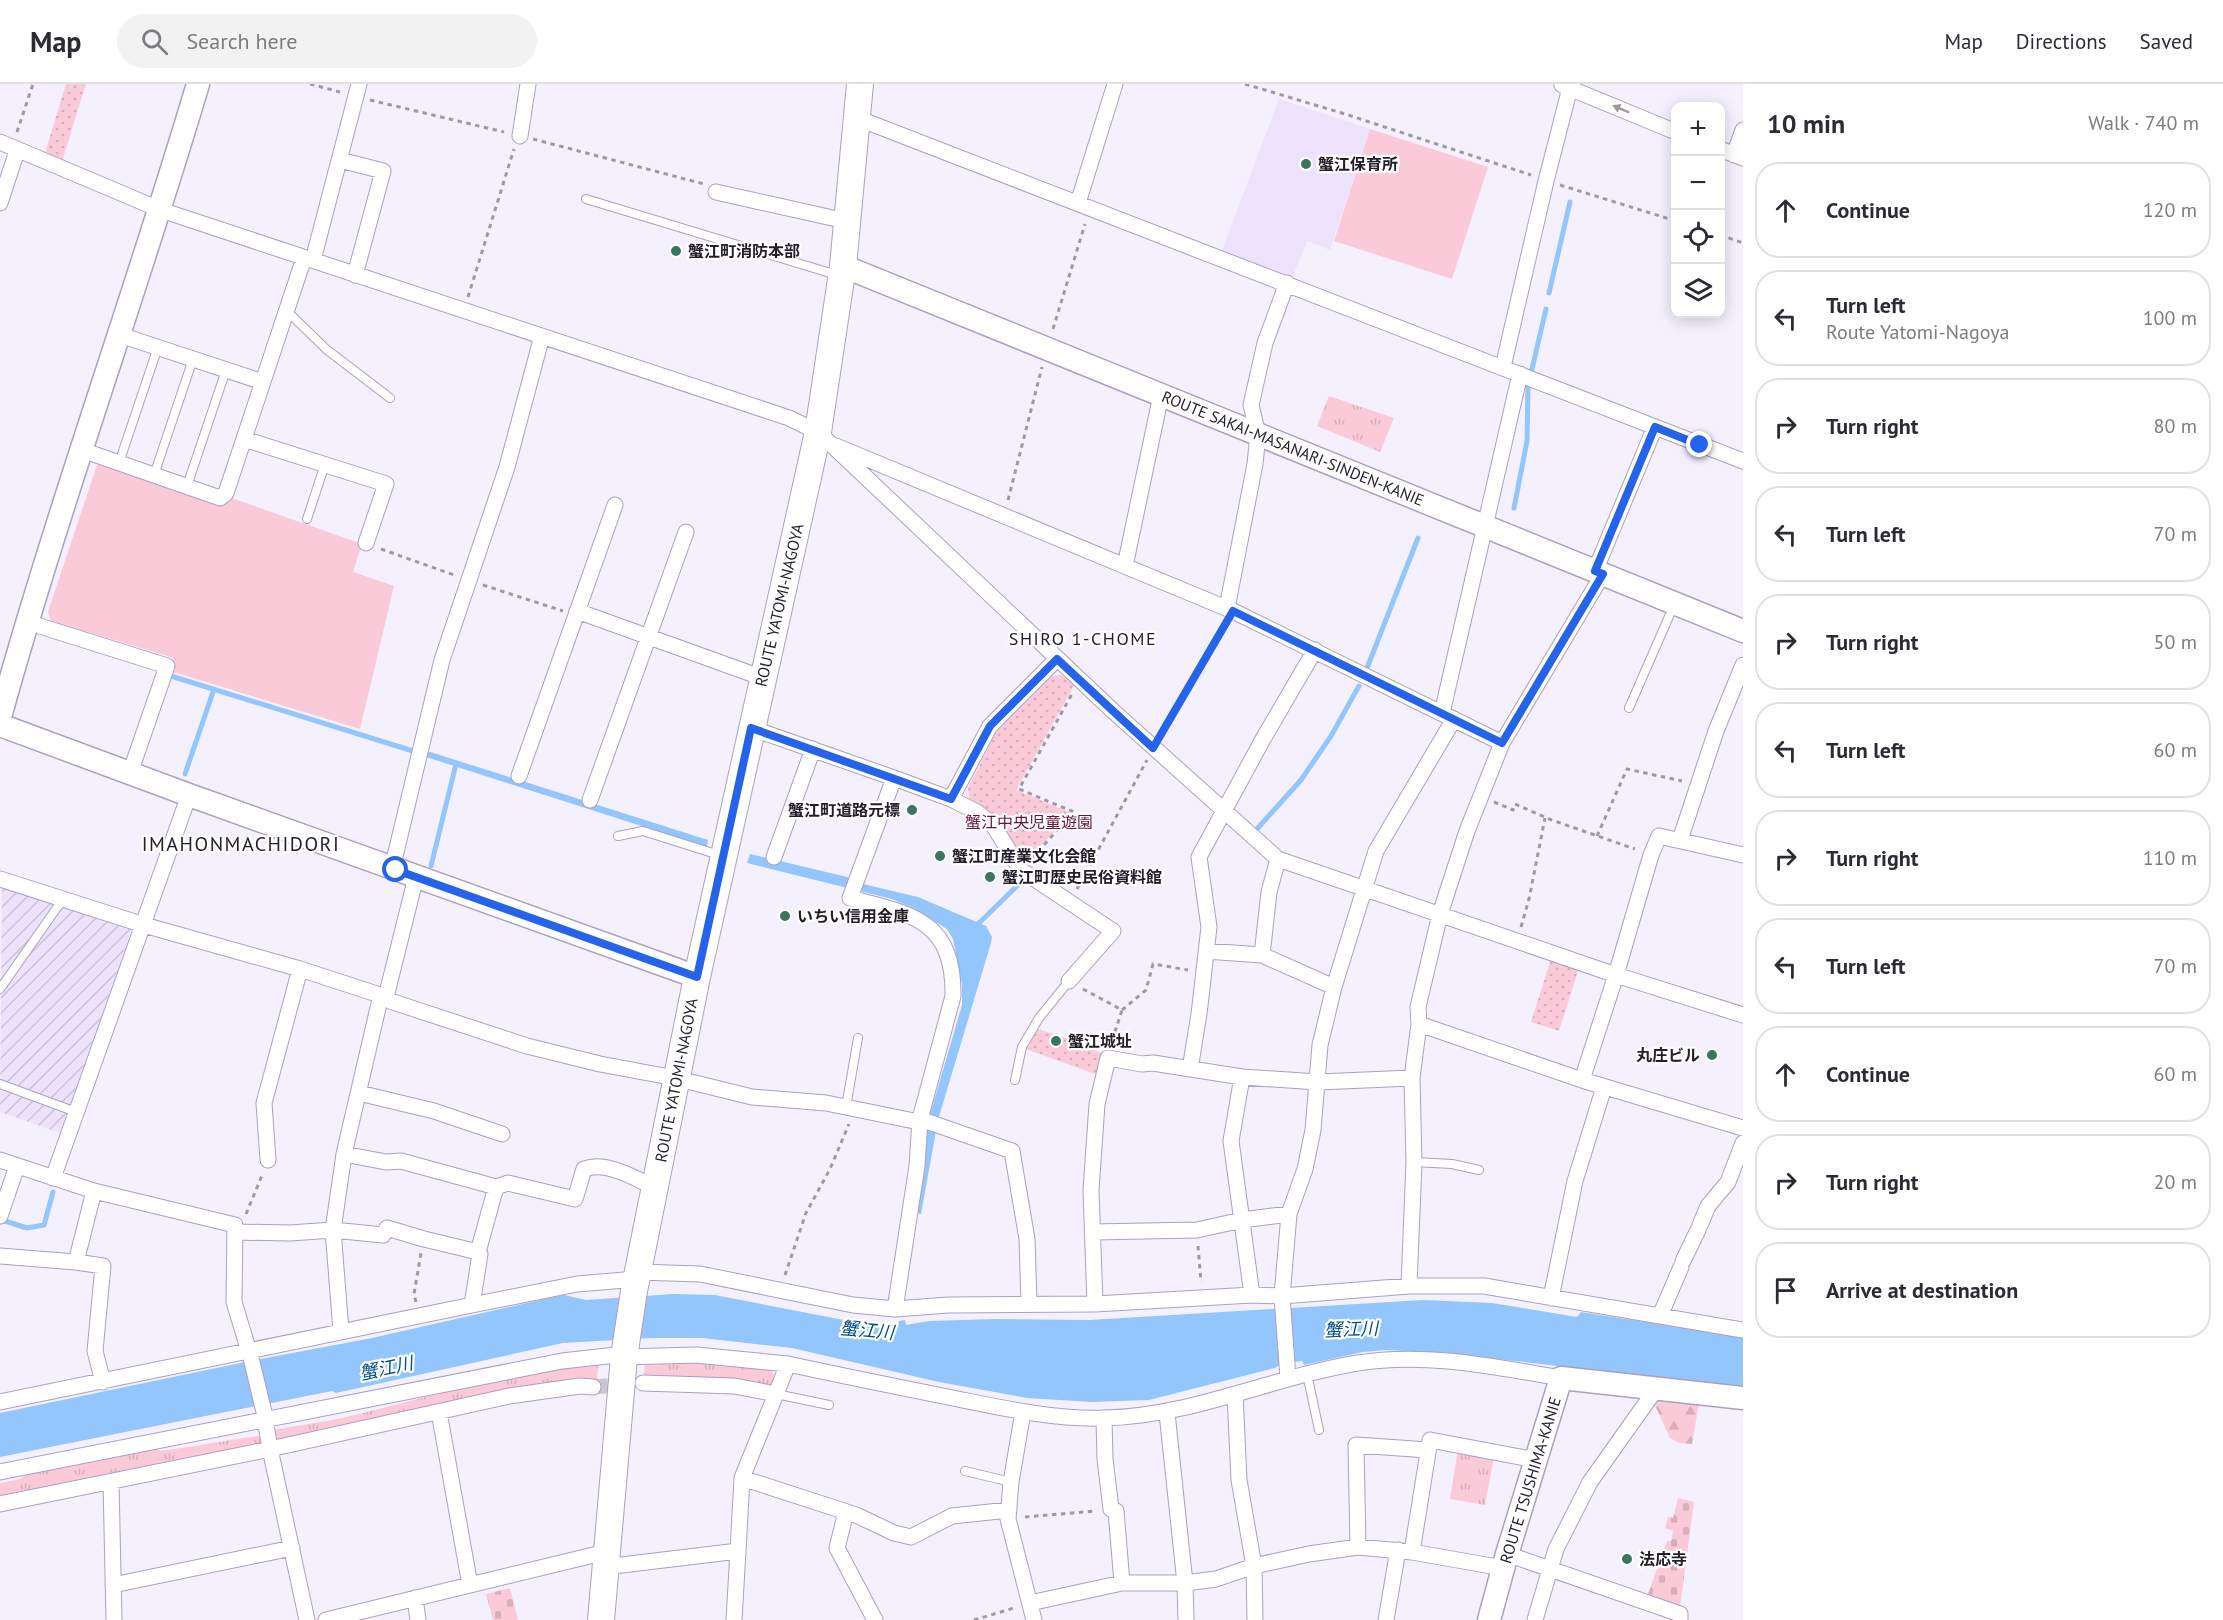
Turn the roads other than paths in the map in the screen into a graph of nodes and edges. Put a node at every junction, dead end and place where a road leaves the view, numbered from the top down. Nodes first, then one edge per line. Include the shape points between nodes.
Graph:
1 (198, 84) edge
2 (528, 84) edge
3 (860, 84) edge
4 (1115, 84) edge
5 (1567, 85) edge
6 (358, 90) edge
7 (857, 118) junction
8 (1671, 130) edge
9 (1743, 130) edge
10 (519, 136) road end
11 (10, 147) edge
12 (1733, 154) edge
13 (340, 159) junction
14 (716, 192) road end
15 (586, 199) dead end
16 (0, 203) edge
17 (1078, 203) junction
18 (161, 210) junction
19 (846, 221) junction
20 (308, 259) junction
21 (843, 271) junction
22 (355, 275) junction
23 (1287, 283) junction
24 (287, 310) junction
25 (120, 335) junction
26 (542, 336) junction
27 (158, 347) junction
28 (193, 359) junction
29 (1503, 367) junction
30 (226, 370) junction
31 (1520, 374) junction
32 (263, 382) junction
33 (1161, 394) junction
34 (390, 398) dead end
35 (1655, 427) junction
36 (1258, 434) junction
37 (823, 437) junction
38 (244, 439) junction
39 (82, 450) junction
40 (1743, 461) edge
41 (119, 463) junction
42 (325, 464) junction
43 (154, 475) junction
44 (187, 486) junction
45 (615, 505) dead end
46 (307, 519) dead end
47 (1484, 526) junction
48 (686, 532) dead end
49 (366, 543) road end
50 (1125, 566) junction
51 (1599, 572) junction
52 (1675, 603) junction
53 (1230, 610) junction
54 (576, 613) junction
55 (27, 622) junction
56 (1743, 631) edge
57 (648, 637) junction
58 (1315, 650) junction
59 (1057, 659) junction
60 (1743, 665) edge
61 (763, 678) junction
62 (1629, 708) dead end
63 (1448, 716) junction
64 (0, 717) edge
65 (0, 725) edge
66 (751, 728) junction
67 (1502, 743) junction
68 (813, 749) junction
69 (130, 773) junction
70 (519, 776) dead end
71 (894, 778) junction
72 (189, 795) junction
73 (951, 799) junction
74 (590, 800) dead end
75 (1224, 811) junction
76 (618, 836) dead end
77 (1680, 840) junction
78 (1743, 855) edge
79 (774, 856) dead end
80 (723, 857) junction
81 (1278, 859) junction
82 (392, 868) junction
83 (416, 877) junction
84 (0, 879) edge
85 (1365, 889) junction
86 (63, 899) junction
87 (1440, 914) junction
88 (144, 925) junction
89 (1206, 951) junction
90 (1262, 955) junction
91 (300, 969) junction
92 (1616, 975) junction
93 (697, 977) junction
94 (1069, 981) joint
95 (1334, 987) junction
96 (0, 988) edge
97 (384, 996) junction
98 (1743, 1015) edge
99 (1419, 1024) junction
100 (858, 1038) dead end
101 (1190, 1069) junction
102 (1242, 1077) junction
103 (1412, 1077) junction
104 (675, 1078) junction
105 (1015, 1080) dead end
106 (1582, 1080) junction
107 (1318, 1082) junction
108 (0, 1084) edge
109 (1604, 1087) junction
110 (359, 1093) junction
111 (851, 1108) junction
112 (76, 1112) junction
113 (921, 1121) junction
114 (1743, 1128) edge
115 (502, 1134) dead end
116 (1743, 1143) edge
117 (344, 1154) junction
118 (0, 1160) edge
119 (268, 1160) road end
120 (1414, 1162) junction
121 (17, 1166) junction
122 (1479, 1170) dead end
123 (52, 1178) junction
124 (496, 1187) junction
125 (654, 1187) junction
126 (94, 1191) junction
127 (1289, 1214) junction
128 (0, 1216) edge
129 (1242, 1220) junction
130 (333, 1230) junction
131 (237, 1232) junction
132 (1092, 1232) junction
133 (478, 1252) junction
134 (0, 1256) edge
135 (76, 1262) junction
136 (636, 1281) junction
137 (1409, 1286) junction
138 (1252, 1295) junction
139 (1282, 1296) junction
140 (1551, 1298) junction
141 (1029, 1303) junction
142 (1095, 1304) junction
143 (472, 1305) junction
144 (895, 1309) junction
145 (1660, 1316) junction
146 (1743, 1330) edge
147 (341, 1331) junction
148 (250, 1354) junction
149 (624, 1356) junction
150 (788, 1364) junction
151 (1307, 1374) junction
152 (1288, 1375) junction
153 (1561, 1378) junction
154 (103, 1382) junction
155 (643, 1383) tunnel mouth
156 (593, 1387) tunnel mouth
157 (1656, 1389) junction
158 (776, 1394) junction
159 (1235, 1394) junction
160 (1743, 1398) edge
161 (0, 1402) edge
162 (829, 1405) dead end
163 (439, 1412) junction
164 (1023, 1412) junction
165 (1167, 1413) junction
166 (264, 1416) junction
167 (1104, 1418) junction
168 (1319, 1430) dead end
169 (270, 1449) junction
170 (1428, 1450) junction
171 (1536, 1460) junction
172 (965, 1471) dead end
173 (0, 1472) edge
174 (742, 1478) junction
175 (111, 1482) junction
176 (1011, 1482) junction
177 (0, 1504) edge
178 (846, 1512) junction
179 (1008, 1514) junction
180 (1358, 1547) junction
181 (292, 1548) junction
182 (738, 1551) junction
183 (1405, 1551) junction
184 (605, 1559) junction
185 (1505, 1561) junction
186 (1254, 1566) junction
187 (1549, 1568) junction
188 (1122, 1583) junction
189 (1185, 1583) junction
190 (113, 1585) junction
191 (470, 1585) junction
192 (415, 1598) junction
193 (1030, 1603) junction
194 (114, 1620) edge
195 (308, 1620) edge
196 (326, 1620) edge
197 (418, 1620) edge
198 (601, 1620) edge
199 (734, 1620) edge
200 (875, 1620) edge
201 (1034, 1620) edge
202 (1186, 1620) edge
203 (1255, 1620) edge
204 (1386, 1620) edge
205 (1489, 1620) edge
206 (1535, 1620) edge
207 (1680, 1620) edge

1 - 18 main road
2 - 10 street
3 - 7 main road, ROUTE YATOMI-NAGOYA
4 - 17 street
8 -> 5 street
5 - 29 street
6 - 13 street
7 - 17 street
7 - 19 main road, ROUTE YATOMI-NAGOYA
9 - 12 street
11 - 16 street
11 - 18 street
13 - 20 street
13 - 22 street via 383,171
14 - 19 street
15 - 21 lane
17 - 23 street
18 - 20 street
18 - 25 main road
19 - 21 main road, ROUTE YATOMI-NAGOYA
20 - 22 street
20 - 24 street
21 - 33 main road, ROUTE SAKAI-MASANARI-SINDEN-KANIE
21 - 37 main road, ROUTE YATOMI-NAGOYA
22 - 26 street
23 - 29 street
23 - 36 street via 1265,343 1251,405
24 - 32 street
24 - 34 lane via 326,349
25 - 27 street
25 - 39 main road
26 - 37 street via 789,418
26 - 82 street via 507,467 440,670
27 - 28 street
27 - 41 lane
28 - 30 street
28 - 43 lane
29 - 31 street
30 - 32 street
30 - 44 lane
31 - 35 street
31 - 47 street
32 - 38 street
33 - 36 main road, ROUTE SAKAI-MASANARI-SINDEN-KANIE
33 - 50 street
35 - 40 street
35 - 51 street
36 - 47 main road, ROUTE SAKAI-MASANARI-SINDEN-KANIE
36 - 53 street
37 - 50 street
37 - 59 street
37 - 61 main road, ROUTE YATOMI-NAGOYA
38 - 42 street
38 - 44 street via 226,493 220,498
39 - 41 street
39 - 55 main road
41 - 43 street
42 - 46 lane
42 - 49 street via 386,484
43 - 44 street
45 - 54 street
47 - 51 main road, ROUTE SAKAI-MASANARI-SINDEN-KANIE
47 - 63 street
48 - 57 street
50 - 53 street
51 - 52 main road, ROUTE SAKAI-MASANARI-SINDEN-KANIE
51 - 67 street
52 - 56 main road, ROUTE SAKAI-MASANARI-SINDEN-KANIE
52 - 62 lane
53 - 58 street
54 - 57 street
54 - 70 street
55 - 64 main road
55 - 69 street via 167,666
57 - 61 street
57 - 74 street
58 - 63 street
58 - 75 street
59 - 73 street via 990,726
59 - 75 street
60 - 77 street
61 - 66 main road, ROUTE YATOMI-NAGOYA
63 - 67 street
63 - 85 street via 1377,851
65 - 69 main road
66 - 68 street
66 - 80 main road, ROUTE YATOMI-NAGOYA
67 - 87 street
68 - 71 street
68 - 79 street
69 - 72 main road
71 - 73 street
71 - 113 street via 850,898 914,917 933,929 948,955 953,996
72 - 82 main road
72 - 88 street
73 - 94 street via 993,825 1021,870 1113,931
75 - 81 street
75 - 89 street via 1199,857 1209,927
76 - 80 lane via 644,831
77 - 78 street
77 - 92 street via 1659,836
80 - 93 main road, ROUTE YATOMI-NAGOYA
81 - 85 street
81 - 90 street via 1269,892
82 - 83 main road
83 - 93 main road
83 - 97 street
84 - 86 street
85 - 87 street
85 - 95 street
86 - 88 street
86 - 96 lane
87 - 92 street
87 - 99 street via 1418,1007
88 - 91 street
88 - 112 street
89 - 90 street
89 - 101 street
90 - 95 street
91 - 97 street
91 - 119 street via 264,1103
92 - 98 street
92 - 106 street
93 - 104 main road, ROUTE YATOMI-NAGOYA
94 - 105 lane via 1022,1047
95 - 107 street via 1320,1045
97 - 104 street via 527,1046
97 - 110 street
99 - 103 street
99 - 106 street
100 - 111 lane
101 - 102 street
101 - 132 street via 1108,1058 1097,1104
102 - 107 street
102 - 129 street via 1231,1141
103 - 107 street
103 - 120 street
104 - 111 street via 752,1097
104 - 125 main road, ROUTE YATOMI-NAGOYA
106 - 109 street
107 - 127 street via 1305,1169
108 - 112 lane
109 - 114 street
109 - 140 street via 1575,1181
110 - 115 street via 434,1111
110 - 117 street
111 - 113 street
112 - 123 street
113 - 141 street via 1012,1150 1027,1239
113 - 144 street via 918,1166
116 - 145 street via 1728,1182 1708,1206
117 - 124 street via 401,1161
117 - 130 street
118 - 121 street
120 - 122 lane
120 - 137 street
121 - 123 street
121 - 128 street
123 - 126 street
124 - 125 street via 508,1183 575,1199 584,1169 596,1165
124 - 133 street
125 - 136 main road, ROUTE YATOMI-NAGOYA
126 - 131 street via 235,1225
126 - 135 street
127 - 129 street
127 - 139 street
129 - 132 street via 1197,1230
129 - 138 street
130 - 131 street
130 - 133 street via 383,1236 387,1228
130 - 147 street
131 - 148 street via 234,1302
132 - 142 street
133 - 143 street
134 - 135 street
135 - 154 street via 102,1266 95,1351
136 - 143 street via 577,1284
136 - 144 street via 700,1274 853,1305
136 - 149 main road, ROUTE YATOMI-NAGOYA
137 - 139 street
137 - 140 street via 1484,1286
138 - 139 street
138 - 142 street
139 - 152 street
140 - 145 street
141 - 142 street
141 - 144 street
143 - 147 street
145 - 146 street
147 - 148 street
148 - 154 street
148 - 166 street
149 - 150 street via 696,1355
149 - 166 street via 562,1361
149 - 184 main road, ROUTE YATOMI-NAGOYA
150 - 158 street
150 - 164 street
151 - 152 street
151 - 153 street via 1359,1363 1408,1359 1483,1365
151 - 168 lane
152 - 159 street
153 - 157 main road, ROUTE TSUSHIMA-KANIE
153 - 171 main road, ROUTE TSUSHIMA-KANIE
154 - 161 street
155 - 158 street via 734,1386
156 - 163 street via 509,1396
157 - 160 main road, ROUTE TSUSHIMA-KANIE
157 - 187 street via 1590,1482
158 - 162 lane
158 - 174 street
159 - 165 street
159 - 186 street via 1239,1480
163 - 169 street
163 - 191 street
164 - 167 street
164 - 176 street
165 - 167 street
165 - 189 street
166 - 169 street
166 - 173 street
167 - 188 street via 1105,1459 1111,1509 1116,1511
169 - 175 street
169 - 181 street
170 - 171 street via 1430,1440
170 - 180 street via 1356,1445
170 - 183 street
171 - 185 main road, ROUTE TSUSHIMA-KANIE
172 - 176 lane
174 - 178 street
174 - 182 street
175 - 177 street
175 - 190 street
176 - 179 street
178 - 179 street via 910,1537 952,1516
178 - 200 street via 837,1548
179 - 193 street
180 - 183 street
180 - 186 street
181 - 190 street
181 - 195 street
182 - 184 street
182 - 199 street
183 - 185 street
183 - 204 street
184 - 191 street
184 - 198 main road, ROUTE YATOMI-NAGOYA
185 - 187 street
185 - 205 main road, ROUTE TSUSHIMA-KANIE
186 - 189 street via 1216,1579
186 - 203 street
187 - 206 street
187 - 207 street via 1680,1614
188 - 189 street
188 - 193 street
189 - 202 street
190 - 194 street
191 - 192 street
192 - 196 street
192 - 197 street
193 - 201 street

